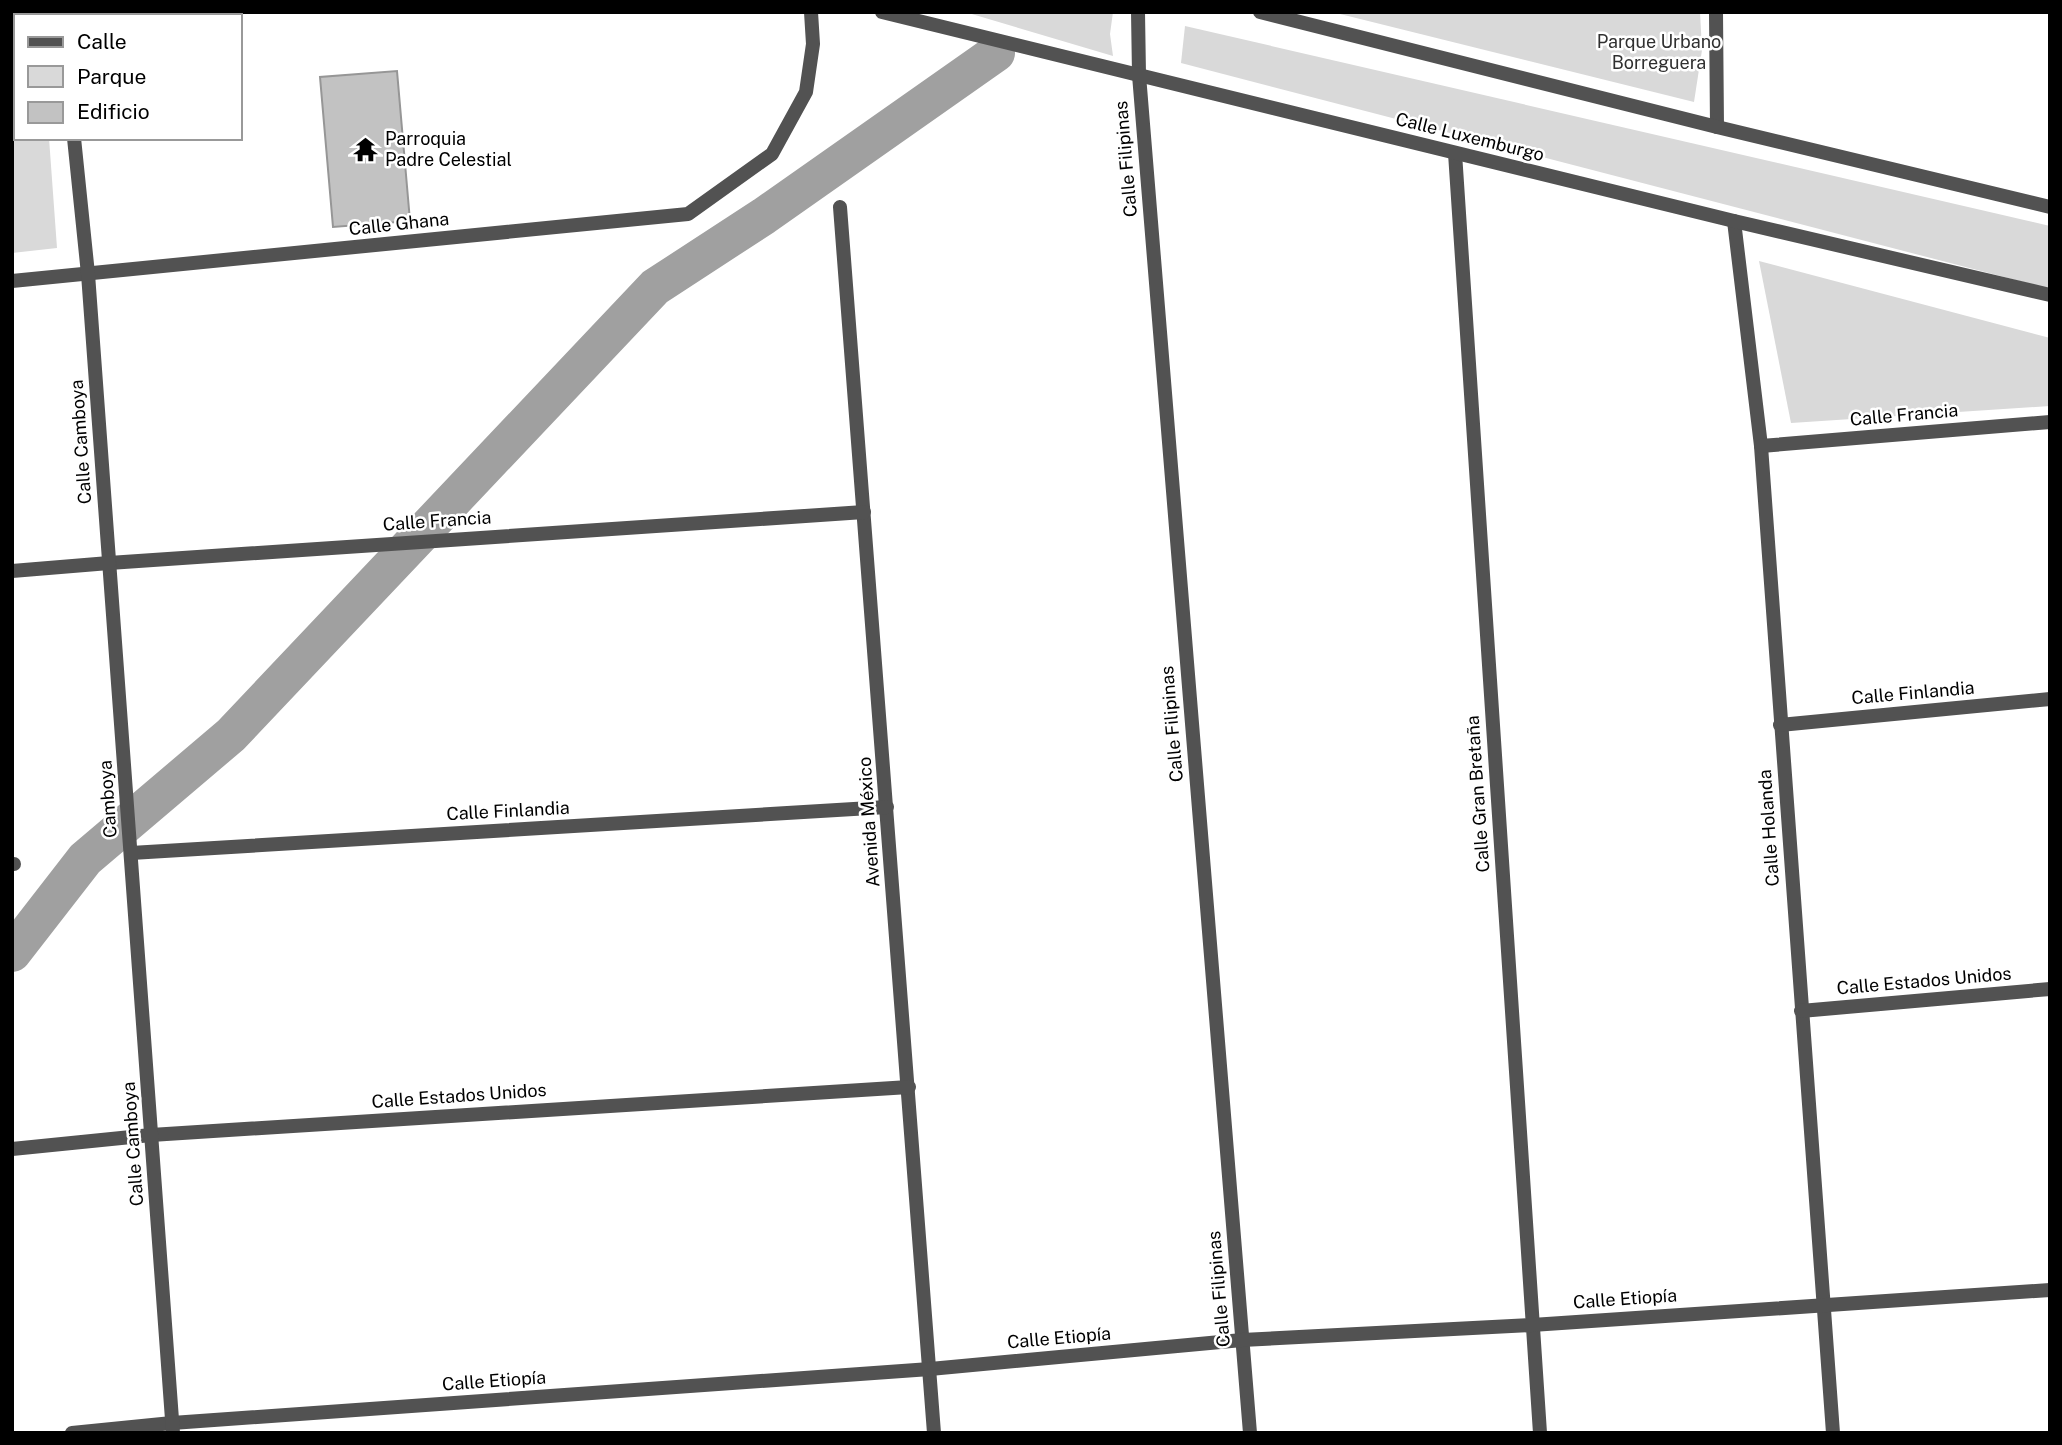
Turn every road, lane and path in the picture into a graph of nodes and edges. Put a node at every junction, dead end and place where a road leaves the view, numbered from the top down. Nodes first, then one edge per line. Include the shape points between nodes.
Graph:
1 (811, 12) edge
2 (883, 12) edge
3 (1138, 12) edge
4 (1260, 12) edge
5 (1716, 12) edge
6 (1139, 75) junction
7 (1717, 127) junction
8 (74, 140) edge
9 (1455, 153) junction
10 (840, 207) dead end
11 (2050, 207) edge
12 (1734, 221) junction
13 (88, 274) junction
14 (12, 281) edge
15 (2050, 295) edge
16 (2050, 422) edge
17 (1761, 446) junction
18 (864, 512) junction
19 (110, 562) junction
20 (12, 571) edge
21 (2050, 699) edge
22 (1780, 725) junction
23 (123, 743) joint
24 (887, 807) junction
25 (131, 853) junction
26 (2050, 989) edge
27 (1801, 1011) junction
28 (909, 1087) junction
29 (151, 1135) junction
30 (12, 1149) edge
31 (2050, 1290) edge
32 (1822, 1305) junction
33 (1532, 1325) junction
34 (1242, 1340) junction
35 (930, 1369) junction
36 (172, 1428) edge
37 (72, 1433) edge
38 (934, 1433) edge
39 (1250, 1433) edge
40 (1540, 1433) edge
41 (1833, 1433) edge

1 - 13 street, Calle Ghana via 813,44 806,92 772,154 688,214
2 - 6 street, Calle Luxemburgo
3 - 6 street, Calle Filipinas
4 - 7 street
5 - 7 street
6 - 9 street, Calle Luxemburgo
6 - 34 street, Calle Filipinas
7 - 11 street
8 - 13 street, Calle Camboya
9 - 12 street, Calle Luxemburgo
9 - 33 street, Calle Gran Bretaña
10 - 18 street, Avenida México
12 - 15 street, Calle Luxemburgo
12 - 17 street, Calle Holanda
13 - 14 street, Calle Ghana
13 - 19 street, Calle Camboya
16 - 17 street, Calle Francia
17 - 22 street, Calle Holanda
18 - 19 street, Calle Francia
18 - 24 street, Avenida México
19 - 20 street, Calle Francia
19 - 23 street, Calle Camboya
21 - 22 street, Calle Finlandia
22 - 27 street, Calle Holanda
23 - 25 street, Camboya
24 - 25 street, Calle Finlandia
24 - 28 street, Avenida México
25 - 29 street, Calle Camboya
26 - 27 street, Calle Estados Unidos
27 - 32 street, Calle Holanda
28 - 29 street, Calle Estados Unidos
28 - 35 street, Avenida México
29 - 30 street, Calle Estados Unidos
29 - 36 street, Calle Camboya
31 - 32 street, Calle Etiopía
32 - 33 street, Calle Etiopía
32 - 41 street, Calle Holanda
33 - 34 street, Calle Etiopía
33 - 40 street, Calle Gran Bretaña
34 - 35 street, Calle Etiopía
34 - 39 street, Calle Filipinas
35 - 36 street, Calle Etiopía
35 - 38 street, Avenida México
36 - 37 street, Calle Etiopía

